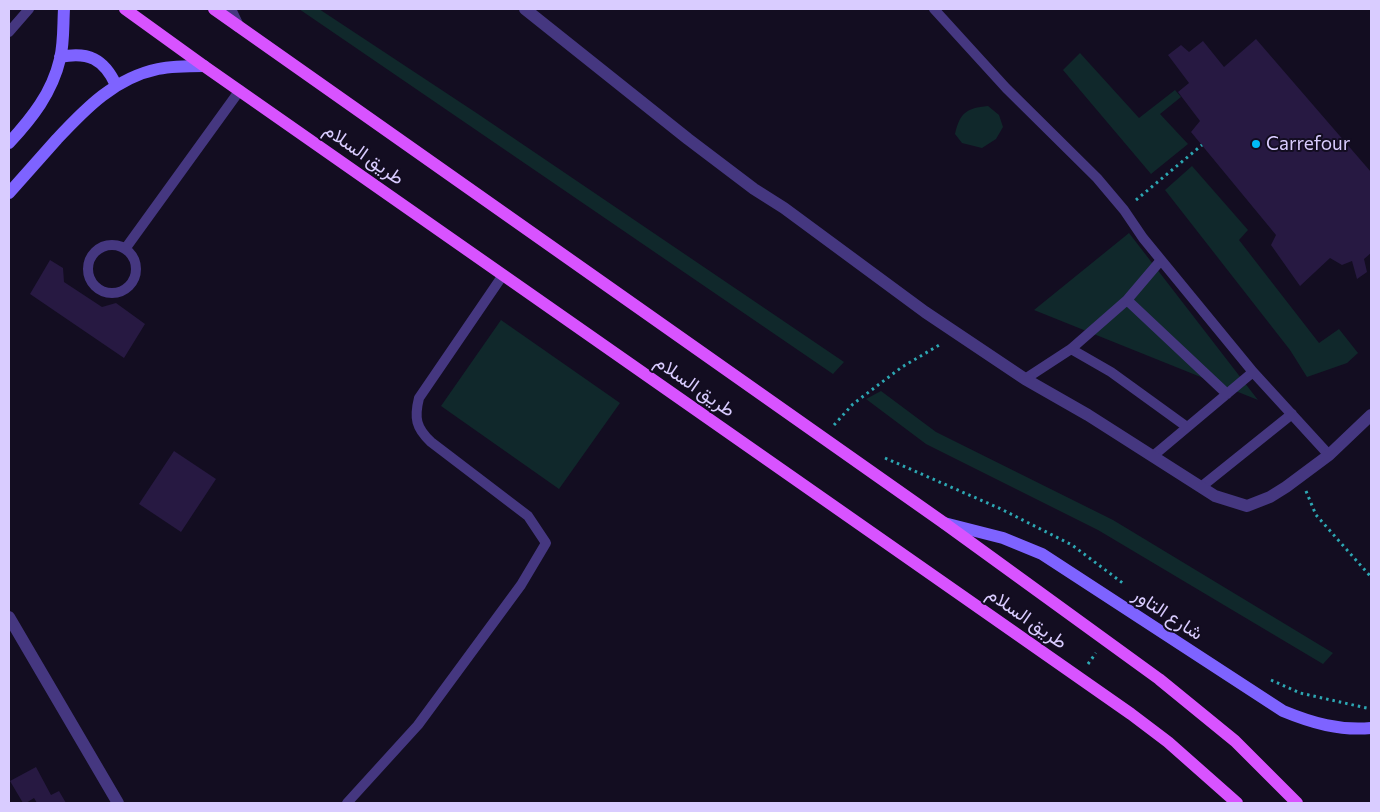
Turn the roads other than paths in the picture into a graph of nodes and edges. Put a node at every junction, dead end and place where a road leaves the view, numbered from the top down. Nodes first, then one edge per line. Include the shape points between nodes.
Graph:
1 (29, 9) edge
2 (64, 9) edge
3 (125, 9) edge
4 (214, 9) edge
5 (230, 9) edge
6 (525, 9) edge
7 (934, 9) edge
8 (238, 26) junction
9 (9, 32) edge
10 (60, 57) junction
11 (204, 66) junction
12 (116, 85) junction
13 (240, 90) junction
14 (9, 143) edge
15 (9, 193) edge
16 (125, 249) junction
17 (1161, 260) junction
18 (503, 275) junction
19 (1127, 300) junction
20 (1071, 348) junction
21 (1253, 372) junction
22 (1025, 379) junction
23 (1227, 394) junction
24 (1292, 414) junction
25 (1371, 415) edge
26 (1187, 427) junction
27 (1329, 455) junction
28 (1152, 456) junction
29 (1201, 487) junction
30 (944, 523) junction
31 (9, 617) edge
32 (1371, 728) edge
33 (118, 803) edge
34 (347, 803) edge
35 (1237, 803) edge
36 (1297, 803) edge

1 - 9 lane
2 - 10 main road
3 - 11 main road, طريق السلام
4 - 8 main road, طريق السلام
5 - 8 street
6 - 22 street via 754,189 925,312
7 - 17 lane via 1006,88 1097,178
8 - 30 main road, طريق السلام
10 - 12 main road via 74,54 100,62
10 - 14 main road via 42,103
11 - 12 main road via 158,69
11 - 13 main road, طريق السلام
12 - 15 main road via 84,110
13 - 16 lane
13 - 18 main road, طريق السلام
16 - 16 lane via 136,265 134,281 121,292 113,294 97,288 89,274 90,259 101,248 116,245
17 - 19 lane
17 - 21 lane
18 - 34 lane via 419,398 417,422 422,434 528,516 546,543 521,585 418,725
18 - 35 main road, طريق السلام via 1131,714
19 - 20 lane
19 - 23 lane
20 - 22 lane
20 - 26 lane via 1111,372
21 - 23 lane
21 - 24 lane
22 - 28 street via 1088,414
23 - 26 lane
24 - 27 lane
24 - 29 lane
25 - 27 street
26 - 28 lane
27 - 29 street via 1270,497 1247,506 1215,496
28 - 29 street
30 - 32 main road, شارع التاور via 1003,538 1042,554 1283,711 1321,725
30 - 36 main road, طريق السلام via 1198,709 1242,747
31 - 33 street

